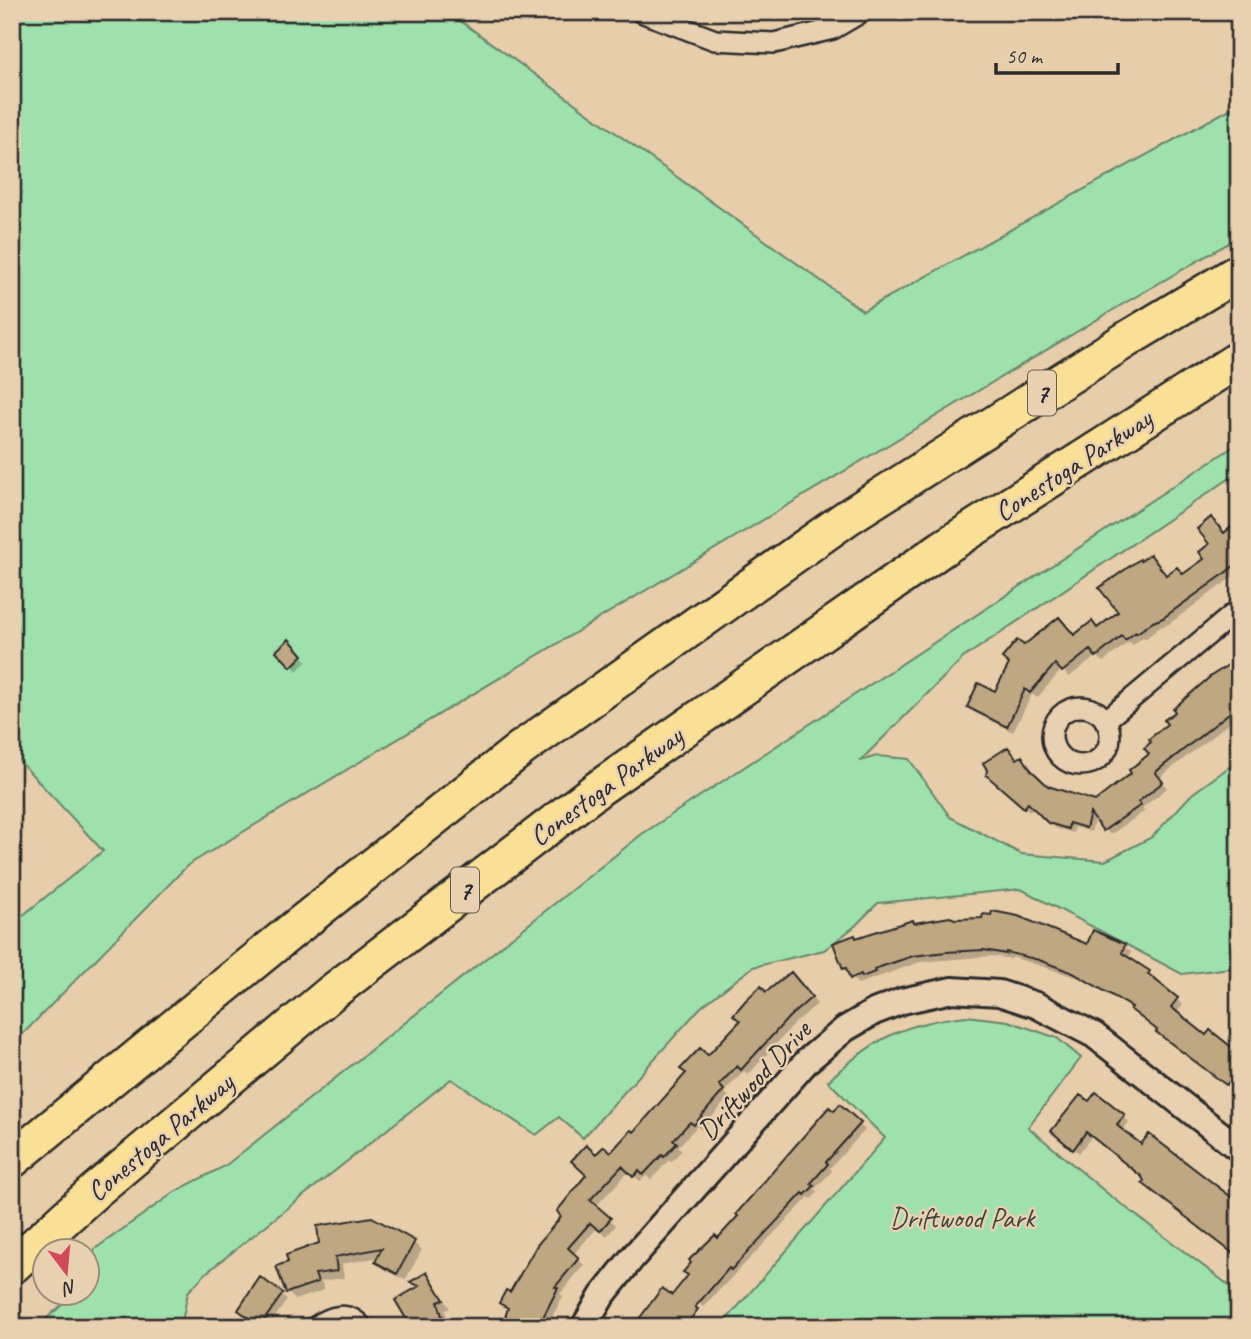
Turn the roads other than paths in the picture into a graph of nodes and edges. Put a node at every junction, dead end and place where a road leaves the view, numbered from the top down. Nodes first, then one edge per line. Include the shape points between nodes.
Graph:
1 (641, 12) edge
2 (862, 12) edge
3 (1239, 272) edge
4 (1239, 359) edge
5 (1239, 609) edge
6 (1105, 720) dead end
7 (1239, 1149) edge
8 (12, 1160) edge
9 (12, 1266) edge
10 (315, 1327) edge
11 (362, 1327) edge
12 (584, 1327) edge

1 - 2 street via 715,40 774,43 833,29
3 - 8 highway, 7 via 848,517 522,748
4 - 9 highway, Conestoga Parkway / 7 via 943,548 598,788 331,993
5 - 6 street
7 - 12 street, Driftwood Drive via 1094,1035 1036,1005 999,993 952,990 902,1001 845,1028 808,1060 634,1257
10 - 11 street via 330,1317 342,1316

